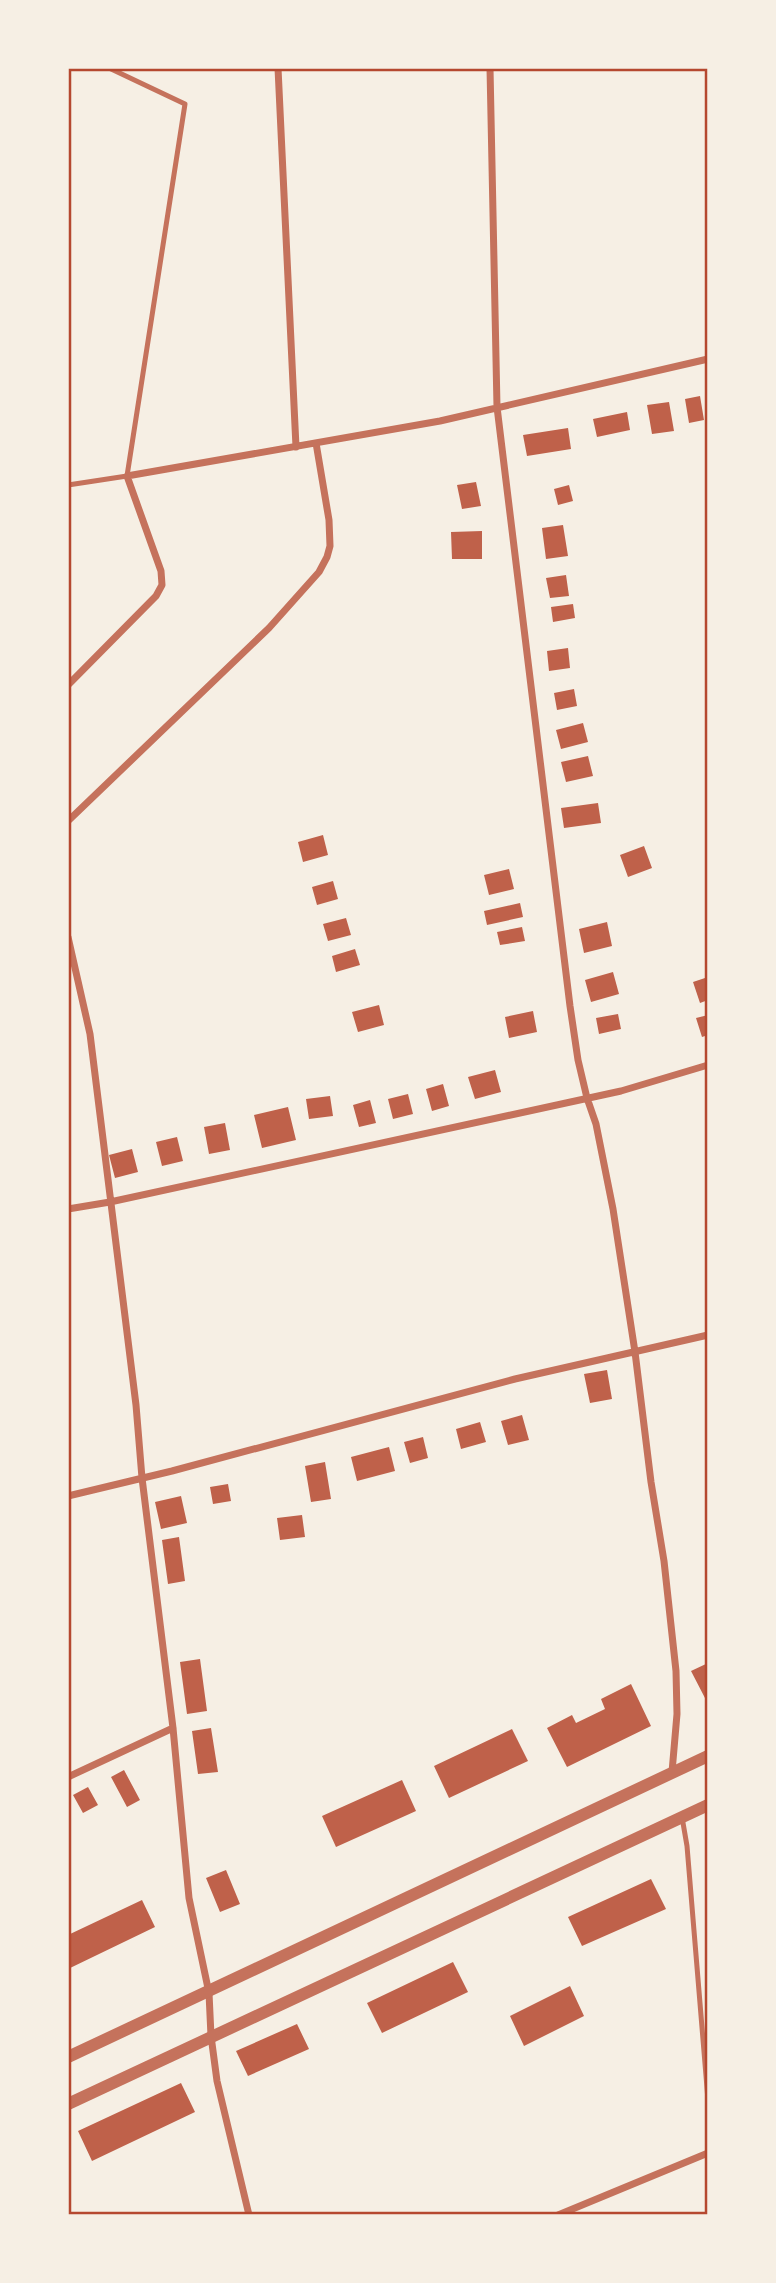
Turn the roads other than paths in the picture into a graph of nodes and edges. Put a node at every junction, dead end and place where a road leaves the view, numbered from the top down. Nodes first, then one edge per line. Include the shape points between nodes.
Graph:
1 (109, 68) edge
2 (278, 68) edge
3 (490, 68) edge
4 (708, 359) edge
5 (497, 407) junction
6 (316, 443) junction
7 (296, 447) junction
8 (127, 476) junction
9 (68, 485) edge
10 (68, 684) edge
11 (68, 821) edge
12 (68, 937) edge
13 (708, 1065) edge
14 (587, 1098) junction
15 (110, 1202) junction
16 (68, 1209) edge
17 (708, 1335) edge
18 (635, 1352) junction
19 (142, 1478) junction
20 (68, 1496) edge
21 (173, 1728) junction
22 (708, 1756) edge
23 (672, 1772) junction
24 (68, 1777) edge
25 (708, 1805) edge
26 (682, 1817) junction
27 (209, 1993) junction
28 (211, 2036) junction
29 (68, 2057) edge
30 (708, 2099) edge
31 (68, 2104) edge
32 (708, 2154) edge
33 (249, 2215) edge
34 (558, 2215) edge

1 - 8 lane via 185,104
2 - 7 street
3 - 5 street
4 - 5 street
5 - 6 street
5 - 14 street via 570,1006
6 - 7 street
6 - 11 street via 330,546 319,572 269,628
7 - 8 street
8 - 9 lane
8 - 10 street via 162,585
12 - 15 street via 89,1034
13 - 14 street
14 - 15 street
14 - 18 street via 614,1209
15 - 16 street
15 - 19 street
17 - 18 street
18 - 19 street via 515,1379
18 - 23 street via 675,1649 677,1714
19 - 20 street
19 - 21 street
21 - 24 street
21 - 27 street via 189,1898
22 - 23 street
23 - 27 street
25 - 26 street
26 - 28 street
26 - 30 lane
27 - 28 street
27 - 29 street
28 - 31 street
28 - 33 street
32 - 34 street

